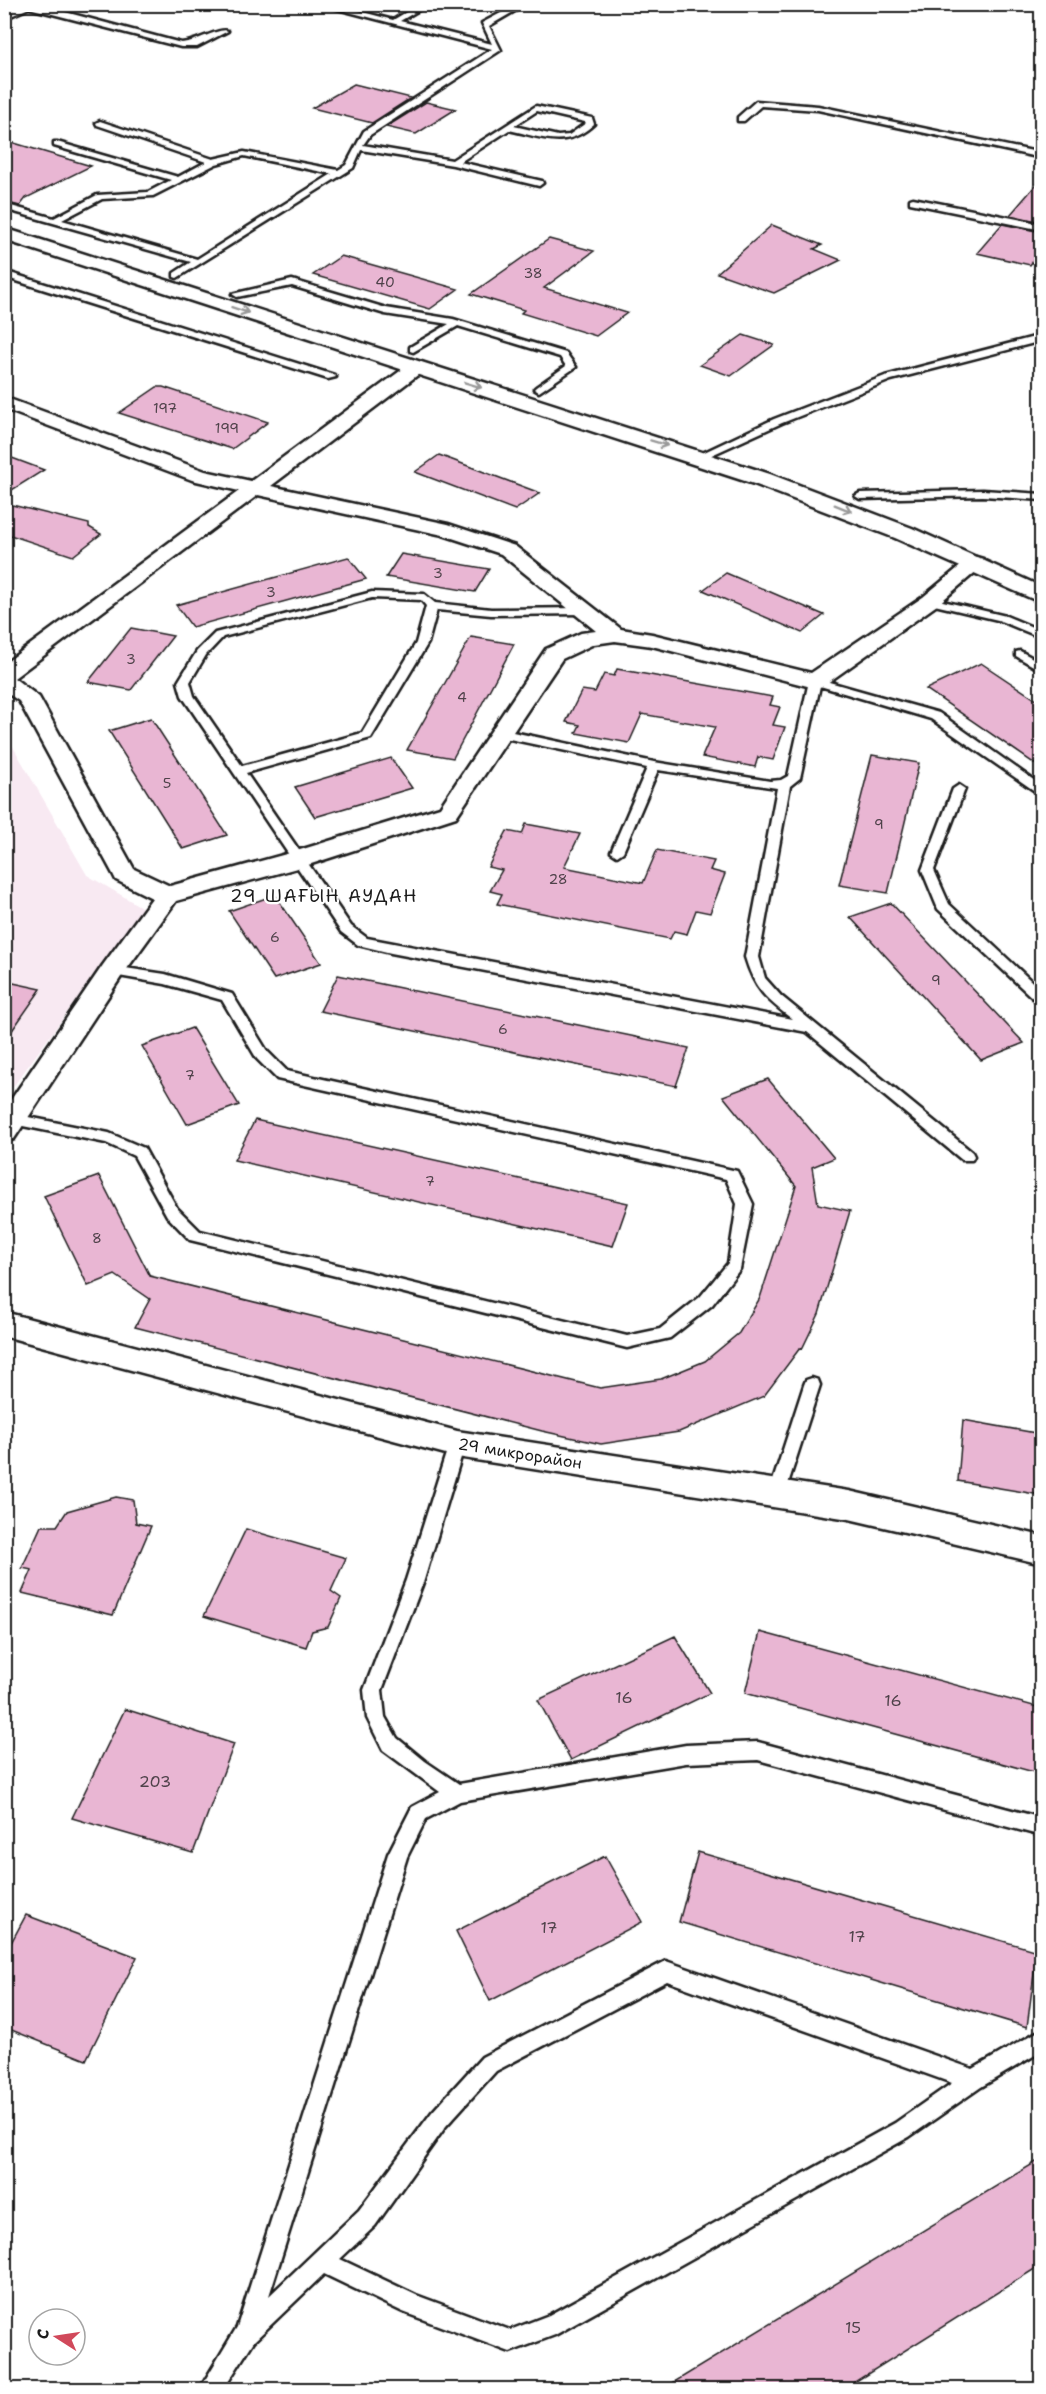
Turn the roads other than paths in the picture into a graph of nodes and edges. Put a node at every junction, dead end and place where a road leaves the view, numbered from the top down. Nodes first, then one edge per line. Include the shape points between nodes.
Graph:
1 (321, 4) edge
2 (426, 4) edge
3 (524, 4) edge
4 (31, 5) edge
5 (4, 17) edge
6 (394, 22) junction
7 (224, 32) dead end
8 (498, 48) junction
9 (741, 119) dead end
10 (100, 123) dead end
11 (507, 127) junction
12 (57, 144) dead end
13 (358, 147) junction
14 (1041, 156) edge
15 (213, 162) junction
16 (453, 163) junction
17 (339, 173) junction
18 (180, 180) junction
19 (539, 183) dead end
20 (913, 201) dead end
21 (4, 206) edge
22 (54, 220) junction
23 (4, 222) edge
24 (1041, 227) edge
25 (4, 234) edge
26 (199, 261) junction
27 (4, 274) edge
28 (177, 275) junction
29 (237, 294) junction
30 (457, 323) junction
31 (1041, 338) edge
32 (420, 357) junction
33 (331, 377) dead end
34 (539, 389) junction
35 (4, 402) edge
36 (722, 447) junction
37 (701, 456) junction
38 (255, 489) junction
39 (860, 496) junction
40 (1041, 497) edge
41 (981, 559) junction
42 (1041, 581) edge
43 (1041, 596) edge
44 (930, 601) junction
45 (432, 606) junction
46 (582, 611) junction
47 (615, 635) junction
48 (1041, 635) edge
49 (1020, 654) dead end
50 (1041, 668) edge
51 (4, 675) edge
52 (4, 681) edge
53 (815, 681) junction
54 (499, 733) junction
55 (654, 766) junction
56 (238, 771) junction
57 (784, 784) junction
58 (959, 789) dead end
59 (1041, 792) edge
60 (617, 852) dead end
61 (298, 859) junction
62 (167, 896) junction
63 (112, 971) junction
64 (1041, 999) edge
65 (812, 1028) junction
66 (9, 1125) edge
67 (967, 1156) dead end
68 (8, 1330) edge
69 (812, 1385) dead end
70 (458, 1444) junction
71 (777, 1493) junction
72 (1041, 1550) edge
73 (457, 1793) junction
74 (1041, 1827) edge
75 (1041, 2039) edge
76 (974, 2080) junction
77 (321, 2261) junction
78 (246, 2333) junction
79 (210, 2390) edge

1 - 6 lane
2 - 6 lane
3 - 8 lane via 485,25
4 - 5 lane
4 - 7 lane via 182,45 194,45
6 - 8 lane
8 - 13 lane via 367,133
9 - 14 lane via 759,103 818,108
10 - 15 lane
11 - 11 lane via 558,138 571,137 590,124 589,120 536,108
11 - 16 lane
12 - 18 lane
13 - 16 lane
13 - 17 lane via 350,166
15 - 17 lane via 250,154
15 - 18 lane
16 - 19 lane
17 - 26 lane
18 - 22 lane via 145,195 100,197
20 - 24 lane
21 - 22 lane
22 - 26 lane
23 - 28 main road
25 -> 32 main road
26 - 28 lane
27 - 33 lane
28 - 29 main road
29 - 30 lane via 292,283 385,311
29 - 32 main road
30 - 32 lane
30 - 34 lane via 564,355 571,367
31 - 36 lane via 888,378
32 - 34 main road
32 -> 37 main road
32 - 38 street
34 - 36 main road
35 - 38 street via 199,476
36 - 37 lane
36 - 39 main road
37 -> 41 main road
38 - 46 street via 448,530 508,550
38 - 51 street
39 - 40 lane via 983,493
39 - 41 main road
41 - 42 main road
41 - 43 main road
41 - 44 street
44 - 48 lane via 1002,618
44 - 53 street
45 - 46 lane via 491,612
45 - 56 lane via 422,643 367,735
45 - 56 lane via 423,597 372,595 219,635 201,653 184,682 188,696
46 - 47 street
47 - 53 street via 652,640
47 - 54 street via 589,638 554,654
49 - 50 lane
52 - 62 street via 28,697 125,874
53 - 57 lane via 794,777
53 - 59 lane via 935,716
54 - 55 lane
54 - 61 street via 448,812
55 - 57 lane
55 - 60 lane
56 - 61 lane
57 - 65 lane via 752,957 759,980
58 - 64 lane via 928,870 943,906
61 - 62 street
61 - 65 lane via 346,929 363,942
62 - 63 street
63 - 66 street
63 - 66 lane via 165,979 227,997 262,1055 282,1076 732,1175 746,1204 735,1265 706,1301 664,1334 627,1341 195,1236 172,1212 140,1152 108,1138
65 - 67 lane
68 - 70 street, 29 микрорайон
69 - 71 lane
70 - 71 street, 29 микрорайон
70 - 73 lane via 415,1580 373,1690 376,1718 390,1744
71 - 72 street, 29 микрорайон via 849,1504
73 - 74 lane via 675,1756 758,1751
73 - 78 lane via 419,1813 398,1854
75 - 76 lane
76 - 77 lane via 891,2136 555,2324 510,2341 411,2304
76 - 77 lane via 666,1971 489,2064 439,2119 367,2218
77 - 78 lane
78 - 79 lane

